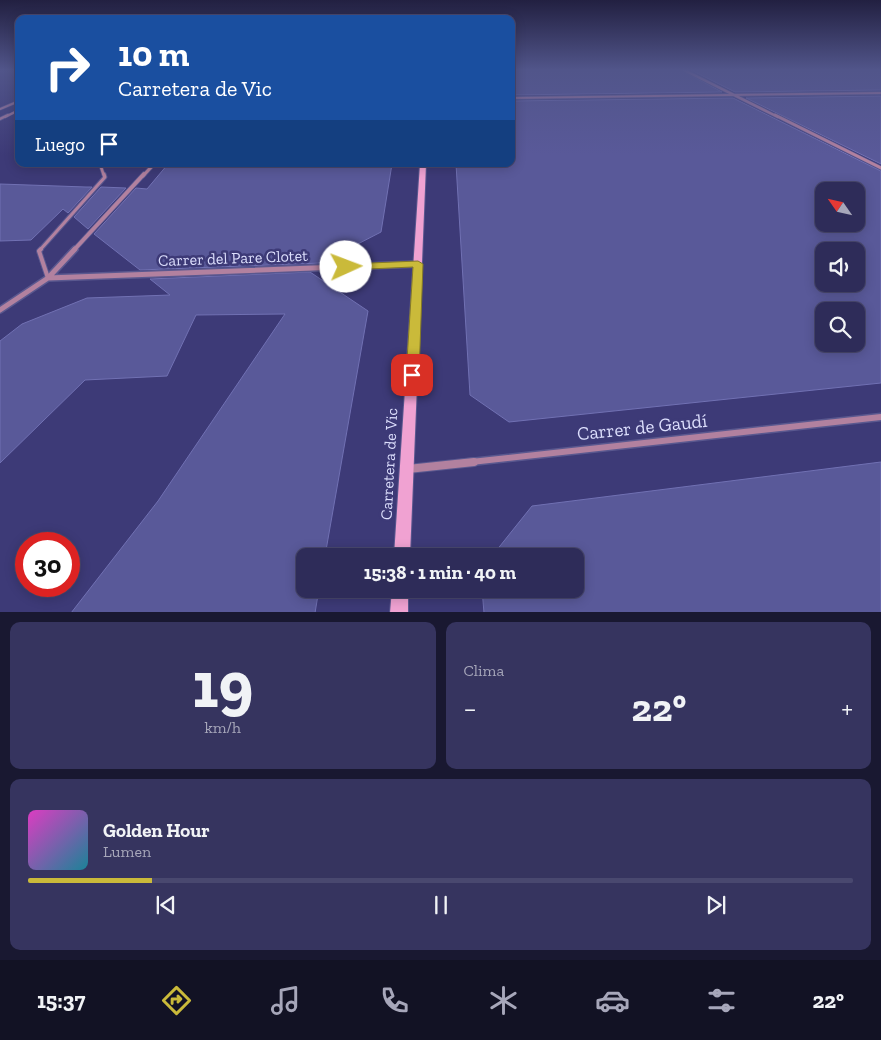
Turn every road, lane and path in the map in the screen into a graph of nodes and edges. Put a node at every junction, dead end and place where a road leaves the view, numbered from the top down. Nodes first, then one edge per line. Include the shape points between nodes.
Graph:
1 (515, 98) edge
2 (544, 98) edge
3 (739, 98) edge
4 (15, 102) edge
5 (0, 109) edge
6 (15, 112) edge
7 (0, 118) edge
8 (101, 167) edge
9 (151, 167) edge
10 (423, 167) edge
11 (881, 168) edge
12 (418, 264) junction
13 (48, 278) junction
14 (0, 310) edge
15 (881, 418) edge
16 (407, 469) junction
17 (402, 548) edge
18 (400, 598) edge
19 (399, 612) edge

1 - 2 street
3 - 11 street
4 - 5 lane
6 - 7 lane
8 - 13 lane via 105,176 40,251
9 - 13 street
10 - 12 main road, Carretera de Vic
12 - 13 street, Carrer del Pare Clotet
12 - 16 main road, Carretera de Vic
13 - 14 street
15 - 16 street, Carrer de Gaudí
16 - 17 main road, Carretera de Vic
18 - 19 main road

